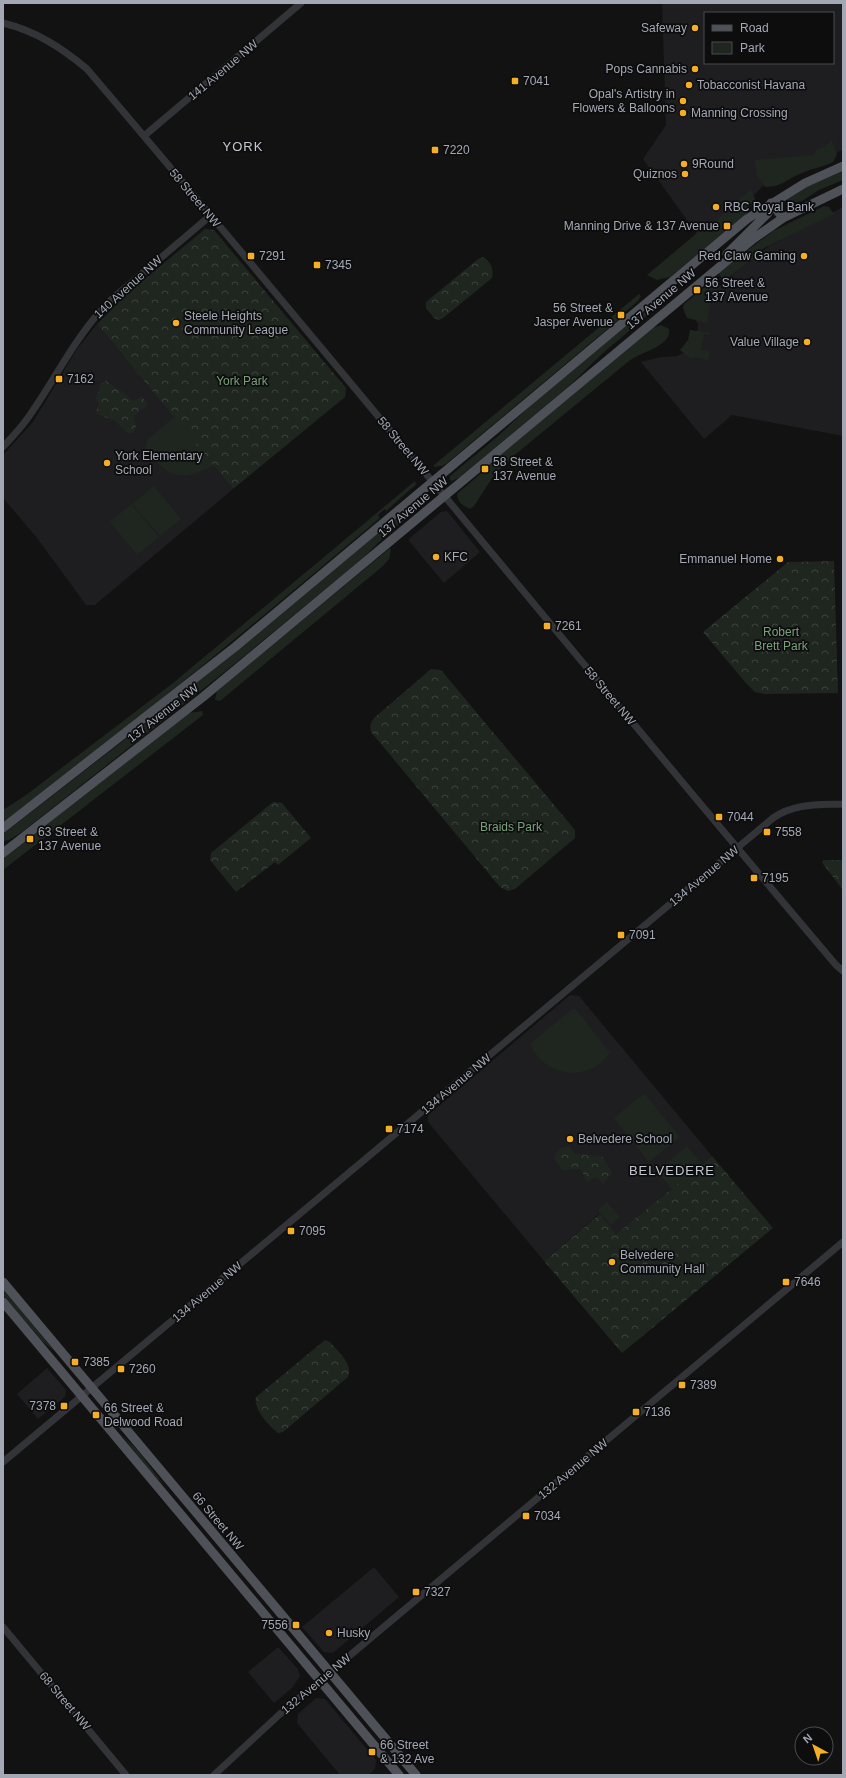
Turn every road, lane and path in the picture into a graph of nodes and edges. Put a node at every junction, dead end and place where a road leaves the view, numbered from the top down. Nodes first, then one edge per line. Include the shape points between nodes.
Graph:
1 (301, 3) edge
2 (3, 24) edge
3 (144, 136) junction
4 (843, 166) edge
5 (843, 189) edge
6 (770, 203) junction
7 (210, 216) junction
8 (783, 218) junction
9 (699, 282) junction
10 (3, 447) edge
11 (432, 481) junction
12 (444, 496) junction
13 (843, 804) edge
14 (3, 828) edge
15 (737, 848) junction
16 (3, 853) edge
17 (843, 971) edge
18 (843, 1242) edge
19 (3, 1282) edge
20 (3, 1302) edge
21 (92, 1389) junction
22 (83, 1396) junction
23 (3, 1462) edge
24 (3, 1627) edge
25 (330, 1672) junction
26 (320, 1682) junction
27 (126, 1775) edge
28 (214, 1775) edge
29 (399, 1775) edge
30 (416, 1775) edge

1 - 3 street, 141 Avenue NW
2 - 3 street, 58 Street NW via 38,35 73,57 88,69
3 - 7 street, 58 Street NW
4 - 6 main road, 137 Avenue NW via 805,183
5 - 8 main road, 137 Avenue NW
6 - 8 main road
6 - 9 main road via 768,213
6 - 11 main road, 137 Avenue NW via 712,248
7 - 10 street, 140 Avenue NW via 98,313 74,343 27,420
7 - 11 street, 58 Street NW
8 - 9 main road, 137 Avenue NW
9 - 12 main road, 137 Avenue NW
11 - 12 street, 58 Street NW
11 - 14 main road, 137 Avenue NW via 235,647
12 - 15 street, 58 Street NW
12 - 16 main road, 137 Avenue NW via 203,697
13 - 15 street, 134 Avenue NW via 802,805 789,809 773,818
15 - 17 street, 58 Street NW
15 - 21 street, 134 Avenue NW
18 - 25 street, 132 Avenue NW
19 - 21 main road, 66 Street NW
20 - 22 main road, 66 Street NW
21 - 22 street, 134 Avenue NW
21 - 25 main road, 66 Street NW
22 - 23 street, 134 Avenue NW
22 - 26 main road, 66 Street NW
24 - 27 street, 68 Street NW
25 - 26 street, 132 Avenue NW
25 - 30 main road, 66 Street NW
26 - 28 street, 132 Avenue NW via 274,1719
26 - 29 main road, 66 Street NW

